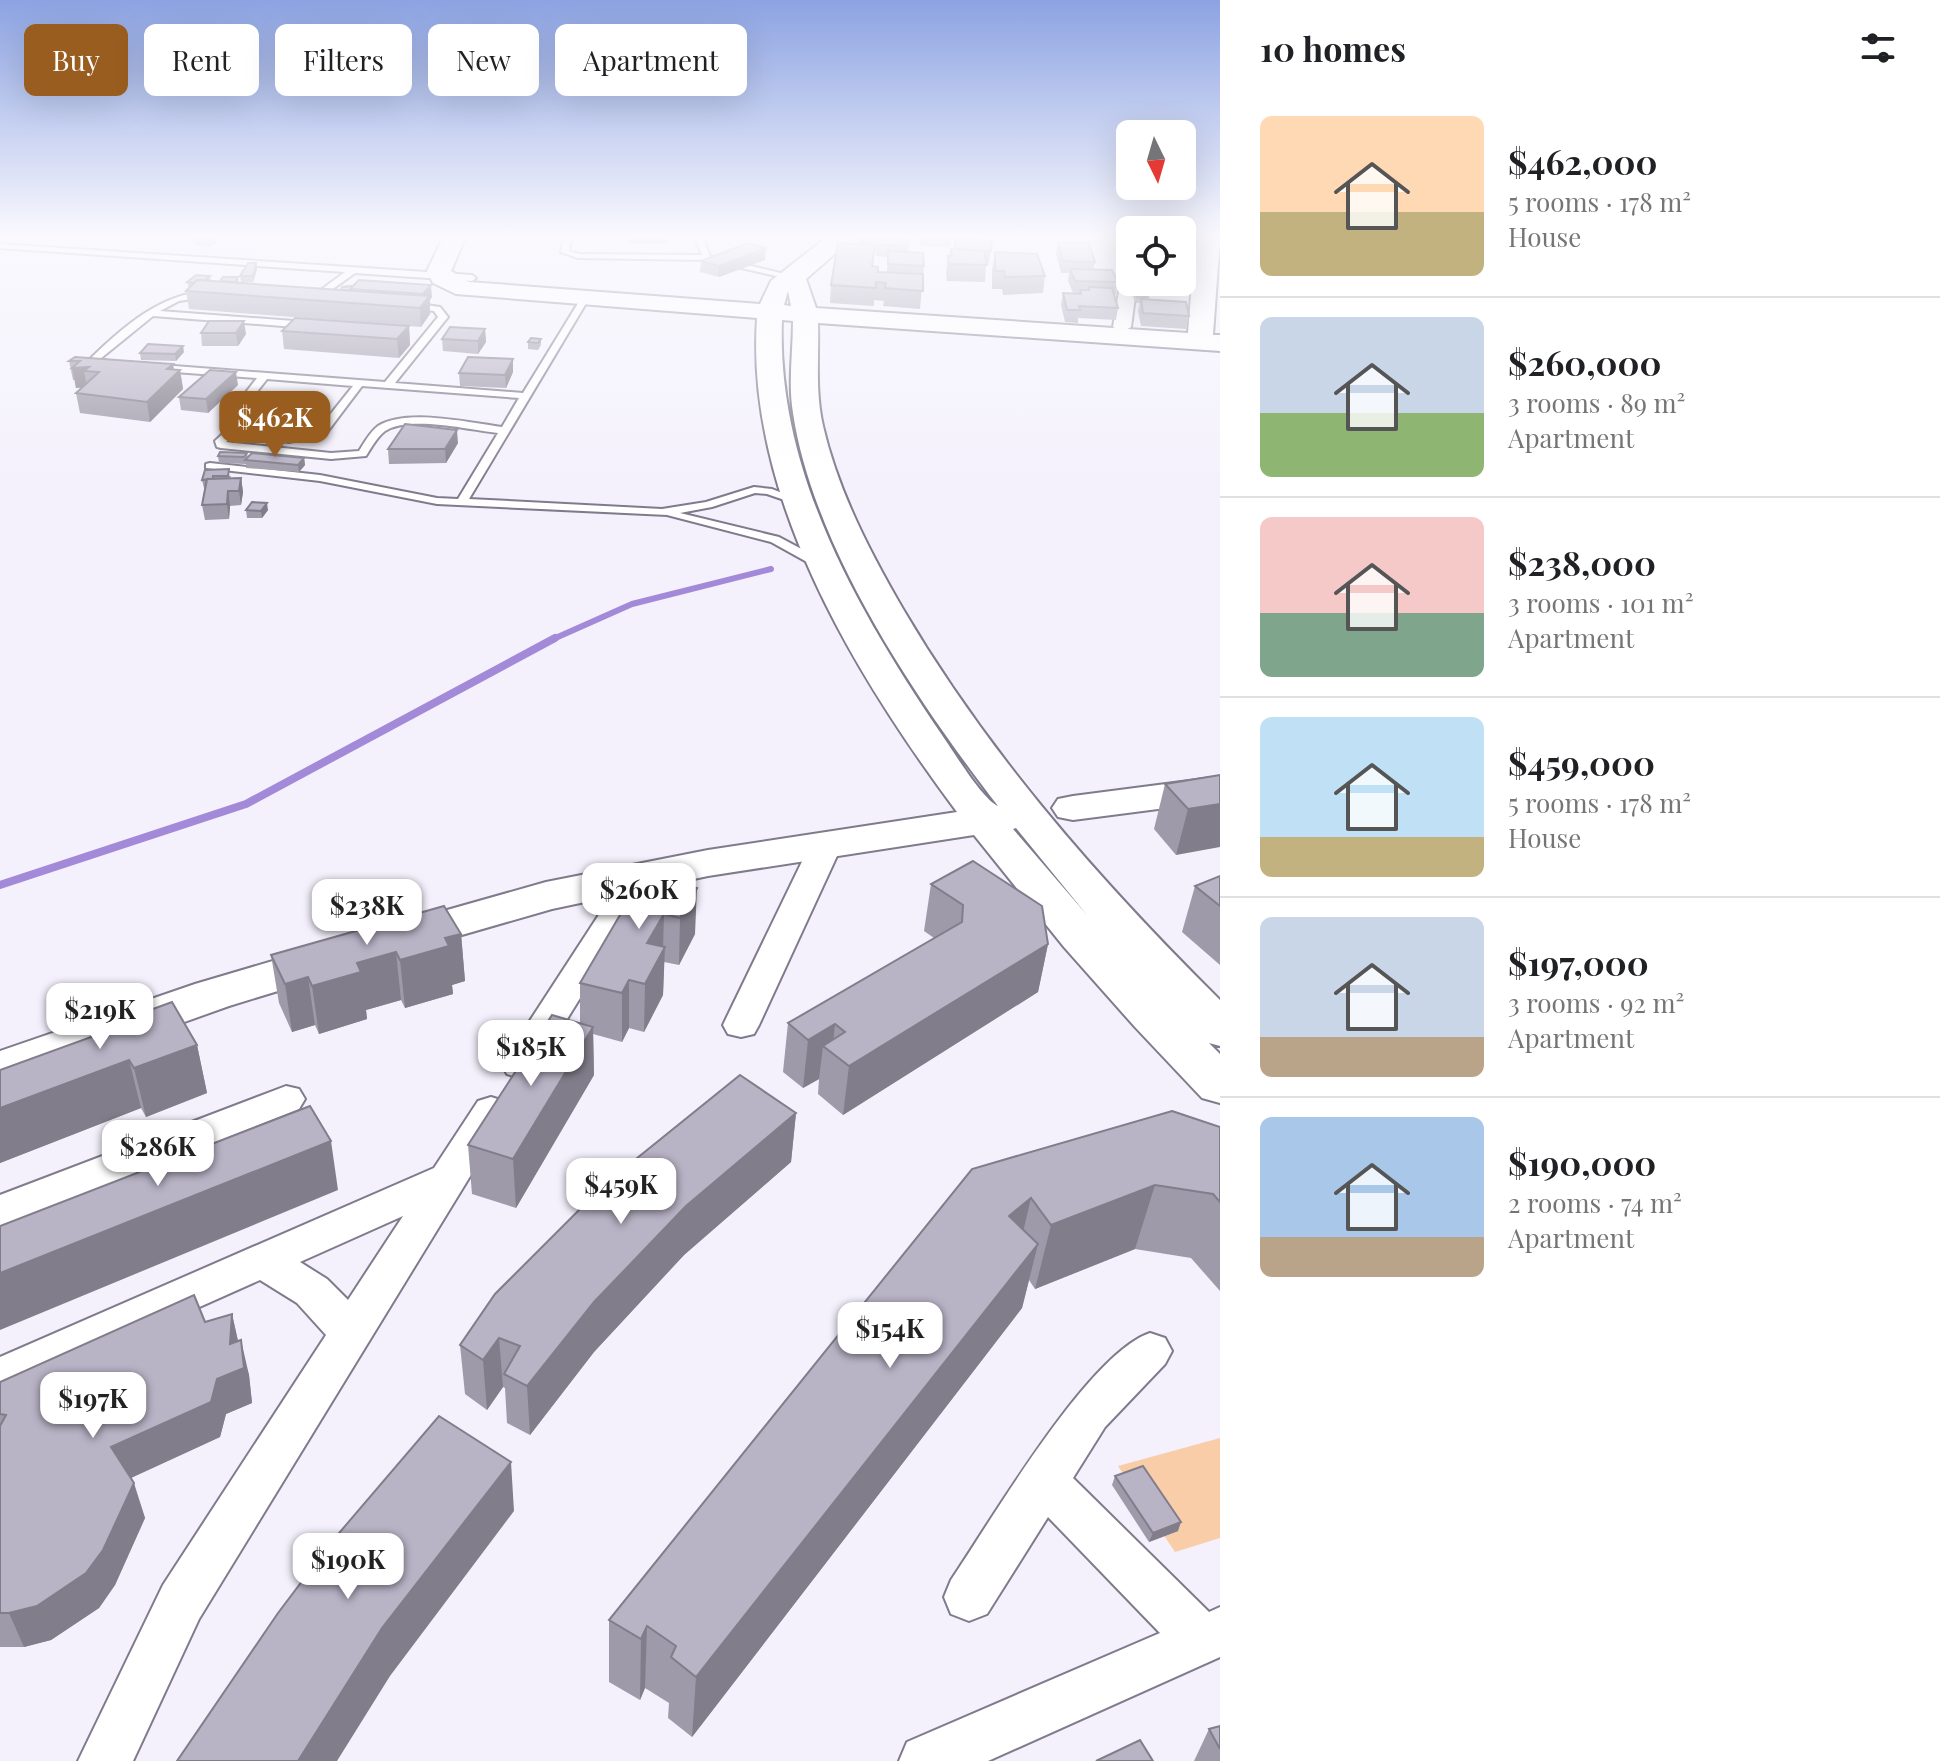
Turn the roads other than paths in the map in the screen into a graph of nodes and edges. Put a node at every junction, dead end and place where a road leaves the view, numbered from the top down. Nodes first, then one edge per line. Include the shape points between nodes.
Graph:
1 (146, 318) edge
2 (219, 318) edge
3 (439, 318) edge
4 (573, 318) edge
5 (787, 318) edge
6 (794, 318) edge
7 (972, 318) edge
8 (1000, 318) edge
9 (1123, 318) edge
10 (321, 326) edge
11 (1122, 327) junction
12 (413, 334) dead end
13 (429, 335) junction
14 (1210, 338) edge
15 (129, 366) edge
16 (144, 367) edge
17 (264, 376) junction
18 (359, 384) junction
19 (387, 386) junction
20 (526, 396) junction
21 (233, 431) junction
22 (505, 431) junction
23 (210, 466) edge
24 (462, 502) junction
25 (799, 502) junction
26 (662, 512) junction
27 (825, 566) junction
28 (1220, 789) edge
29 (1073, 808) joint
30 (1028, 814) junction
31 (984, 821) junction
32 (826, 845) junction
33 (639, 877) junction
34 (741, 1025) dead end
35 (1220, 1029) edge
36 (0, 1070) edge
37 (1220, 1085) edge
38 (286, 1099) dead end
39 (448, 1179) junction
40 (0, 1211) edge
41 (261, 1262) junction
42 (349, 1337) junction
43 (1150, 1351) dead end
44 (0, 1377) edge
45 (1045, 1482) junction
46 (969, 1597) dead end
47 (1210, 1635) edge
48 (105, 1761) edge
49 (926, 1761) edge

1 - 15 lane via 95,359 99,364
2 - 10 lane
3 - 13 lane
4 - 20 lane
5 - 25 main road via 772,396
6 - 30 main road via 814,446 843,527 900,637
7 - 14 main road
8 - 11 main road
9 - 11 street
11 - 14 main road
12 - 13 lane
13 - 19 lane
16 - 17 lane
17 - 18 lane
17 - 21 lane via 228,422
18 - 19 lane
18 - 21 lane via 314,436
19 - 20 lane
20 - 22 lane
21 - 22 lane via 221,445 331,456 362,454 380,429 393,424
22 - 24 lane
23 - 24 lane
24 - 26 lane
25 - 26 lane via 754,490
25 - 27 main road
26 - 27 lane via 775,539
27 - 31 main road via 913,724
28 - 29 main road
29 - 30 street
30 - 31 main road
30 - 35 main road
31 - 32 main road
31 - 37 main road via 1075,930
32 - 33 main road
32 - 34 street
33 - 36 main road via 442,925 212,995
33 - 39 street
38 - 40 street
39 - 41 street
39 - 42 street
41 - 42 street via 319,1293
41 - 44 street
42 - 48 street via 181,1602
43 - 45 street via 1089,1413
45 - 46 street
45 - 47 street
47 - 49 street

